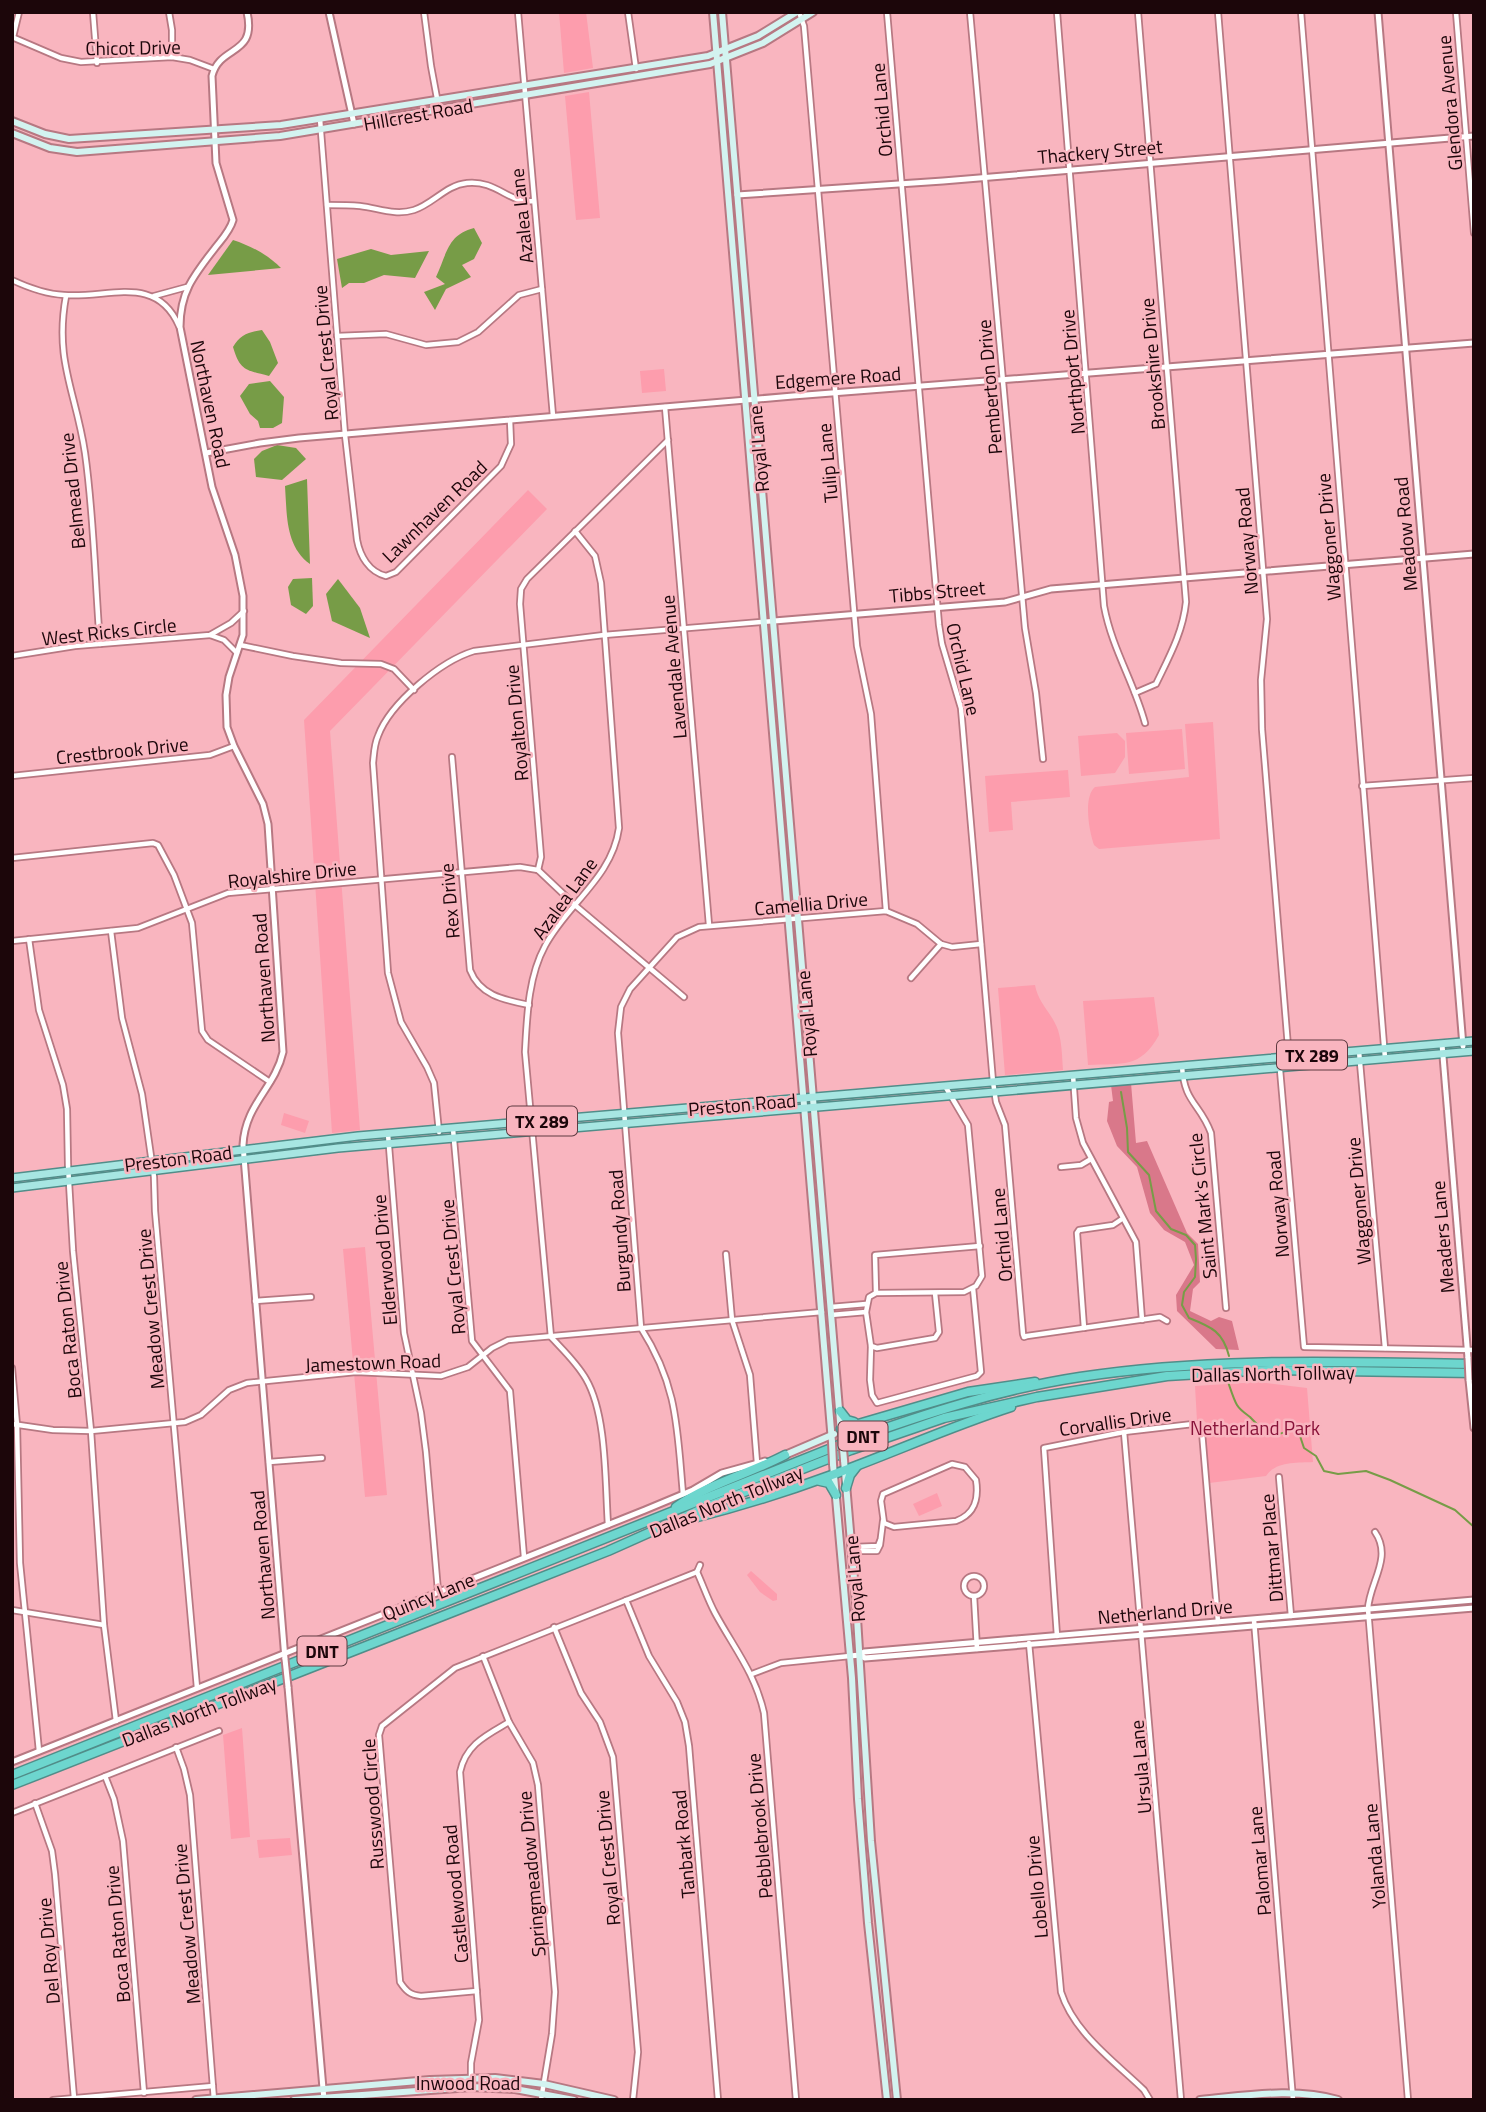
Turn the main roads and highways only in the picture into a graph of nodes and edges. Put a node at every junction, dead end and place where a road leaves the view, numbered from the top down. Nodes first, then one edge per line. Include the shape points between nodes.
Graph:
1 (713, 12) edge
2 (722, 12) edge
3 (813, 12) edge
4 (800, 15) edge
5 (726, 50) junction
6 (717, 53) junction
7 (726, 59) junction
8 (718, 62) junction
9 (12, 121) edge
10 (12, 133) edge
11 (736, 293) junction
12 (746, 293) junction
13 (764, 510) junction
14 (754, 511) junction
15 (786, 776) junction
16 (776, 777) junction
17 (1474, 1041) edge
18 (1474, 1051) edge
19 (900, 1090) junction
20 (813, 1097) junction
21 (802, 1098) junction
22 (900, 1099) junction
23 (813, 1106) junction
24 (711, 1107) junction
25 (803, 1107) junction
26 (672, 1110) junction
27 (713, 1116) junction
28 (673, 1119) junction
29 (338, 1138) junction
30 (338, 1148) junction
31 (820, 1176) junction
32 (810, 1177) junction
33 (12, 1178) edge
34 (12, 1188) edge
35 (822, 1200) junction
36 (812, 1201) junction
37 (827, 1264) junction
38 (817, 1265) junction
39 (831, 1311) junction
40 (822, 1312) junction
41 (1471, 1361) edge
42 (1472, 1376) edge
43 (1069, 1379) junction
44 (1037, 1397) junction
45 (840, 1411) junction
46 (857, 1422) junction
47 (841, 1433) junction
48 (832, 1438) junction
49 (785, 1455) joint
50 (859, 1464) junction
51 (845, 1470) junction
52 (834, 1474) junction
53 (817, 1480) junction
54 (846, 1488) junction
55 (836, 1495) junction
56 (665, 1515) junction
57 (668, 1524) junction
58 (841, 1547) junction
59 (852, 1547) junction
60 (846, 1601) junction
61 (856, 1602) junction
62 (855, 1745) junction
63 (864, 1745) junction
64 (12, 1775) edge
65 (12, 1784) edge
66 (873, 1865) junction
67 (864, 1866) junction
68 (888, 2015) junction
69 (879, 2016) junction
70 (542, 2096) edge
71 (1292, 2096) edge
72 (324, 2098) edge
73 (214, 2099) edge
74 (196, 2100) edge
75 (294, 2100) edge
76 (573, 2100) edge
77 (614, 2100) edge
78 (887, 2100) edge
79 (897, 2100) edge
80 (1200, 2100) edge
81 (1338, 2100) edge

1 - 6 main road, Royal Lane
2 - 5 main road, Royal Lane
3 - 4 main road, Hillcrest Road
4 - 5 main road, Hillcrest Road
4 - 7 main road, Hillcrest Road via 759,46
5 - 6 main road, Hillcrest Road
5 - 7 main road, Royal Lane
6 - 8 main road, Royal Lane
6 - 9 main road, Hillcrest Road via 351,115 214,131 69,139
7 - 8 main road, Hillcrest Road
7 - 12 main road, Royal Lane
8 - 10 main road, Hillcrest Road via 354,124 214,142 77,152 50,148
8 - 11 main road, Royal Lane
11 - 12 main road
11 - 14 main road, Royal Lane
12 - 13 main road, Royal Lane
13 - 14 main road
13 - 15 main road, Royal Lane
14 - 16 main road, Royal Lane
15 - 16 main road
15 - 20 main road, Royal Lane
16 - 21 main road, Royal Lane
17 - 19 main road, Preston Road / TX 289
18 - 22 main road, Preston Road / TX 289
19 - 20 main road, Preston Road / TX 289
19 - 22 main road
20 - 21 main road, Preston Road / TX 289
20 - 23 main road, Royal Lane
21 - 24 main road, Preston Road / TX 289
21 - 25 main road, Royal Lane
22 - 23 main road, Preston Road / TX 289
23 - 25 main road, Preston Road / TX 289
23 - 31 main road, Royal Lane
24 - 26 main road, Preston Road / TX 289
24 - 27 main road
25 - 27 main road, Preston Road / TX 289
25 - 32 main road, Royal Lane
26 - 28 main road
26 - 29 main road, Preston Road / TX 289
27 - 28 main road, Preston Road / TX 289
28 - 30 main road, Preston Road / TX 289
29 - 30 main road
29 - 33 main road, Preston Road / TX 289
30 - 34 main road, Preston Road / TX 289
31 - 32 main road
31 - 35 main road, Royal Lane
32 - 36 main road, Royal Lane
35 - 36 main road
35 - 37 main road, Royal Lane
36 - 38 main road, Royal Lane
37 - 38 main road
37 - 39 main road, Royal Lane
38 - 40 main road, Royal Lane
39 - 40 main road
39 - 45 main road, Royal Lane
40 - 48 main road, Royal Lane
41 - 43 highway, Dallas North Tollway / DNT via 1242,1362
42 - 44 highway, Dallas North Tollway / DNT via 1235,1371 1135,1379
43 - 46 highway via 968,1392
43 - 56 highway, Dallas North Tollway / DNT via 898,1424
44 - 50 highway
44 - 57 highway, Dallas North Tollway / DNT via 887,1436
45 - 46 highway via 847,1420
45 - 47 main road, Royal Lane
46 - 47 highway
47 - 48 main road, Quincy Lane
47 - 51 main road, Royal Lane, bridge
48 - 49 main road, Quincy Lane
48 - 52 main road, Royal Lane, bridge
49 - 56 highway via 713,1485
50 - 51 highway
50 - 54 highway
51 - 52 highway
51 - 54 main road, Royal Lane
52 - 53 highway
52 - 55 main road, Royal Lane
53 - 55 highway via 830,1483
53 - 57 highway
54 - 59 main road, Royal Lane
55 - 58 main road, Royal Lane
56 - 64 highway, Dallas North Tollway / DNT
57 - 65 highway, Dallas North Tollway / DNT
58 - 59 main road
58 - 60 main road, Royal Lane
59 - 61 main road, Royal Lane
60 - 61 main road
60 - 62 main road, Royal Lane
61 - 63 main road, Royal Lane
62 - 63 main road
62 - 67 main road, Royal Lane
63 - 66 main road, Royal Lane
66 - 67 main road
66 - 68 main road, Royal Lane
67 - 69 main road, Royal Lane
68 - 69 main road
68 - 79 main road, Royal Lane
69 - 78 main road, Royal Lane
70 - 72 main road, Inwood Road via 515,2088 471,2087
70 - 76 main road, Inwood Road
71 - 80 main road
71 - 81 main road
72 - 75 main road, Inwood Road
73 - 74 main road, Inwood Road
73 - 77 main road, Inwood Road via 471,2078 544,2084

